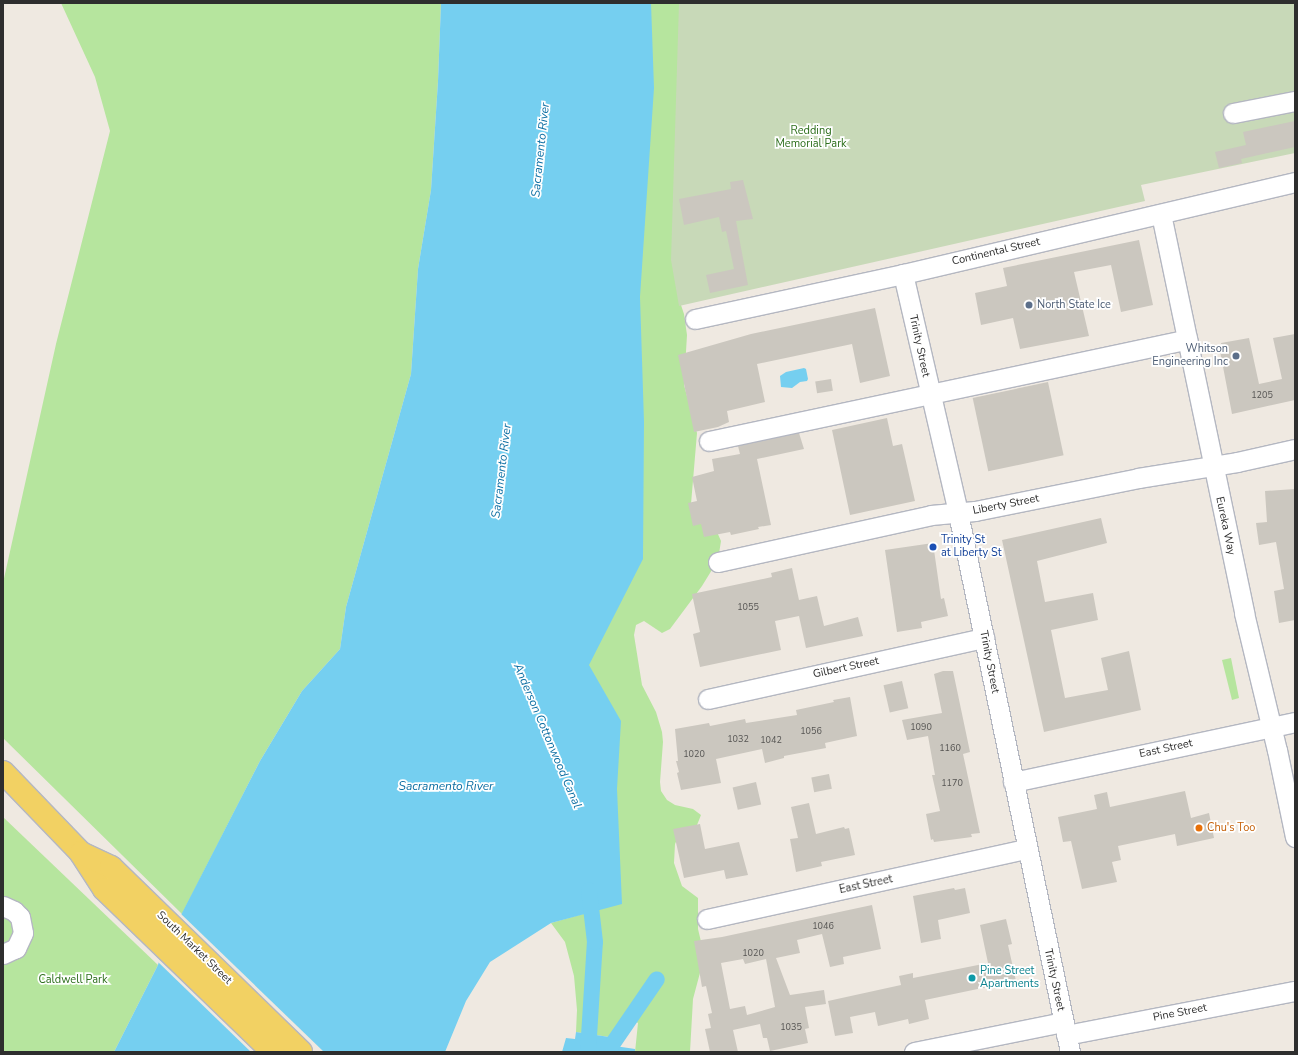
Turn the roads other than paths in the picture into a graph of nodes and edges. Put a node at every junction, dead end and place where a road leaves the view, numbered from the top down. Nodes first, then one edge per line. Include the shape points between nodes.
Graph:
1 (1295, 101) edge
2 (1233, 113) dead end
3 (1295, 182) edge
4 (1161, 214) junction
5 (903, 274) junction
6 (695, 319) dead end
7 (1187, 339) junction
8 (930, 394) junction
9 (709, 441) dead end
10 (1295, 449) edge
11 (1212, 465) junction
12 (958, 513) junction
13 (718, 562) dead end
14 (984, 638) junction
15 (708, 699) dead end
16 (1295, 722) edge
17 (1271, 727) junction
18 (3, 772) edge
19 (1013, 782) junction
20 (1295, 837) edge
21 (1026, 849) junction
22 (80, 852) junction
23 (3, 906) edge
24 (706, 919) dead end
25 (3, 954) edge
26 (1295, 991) edge
27 (1066, 1036) edge
28 (273, 1052) edge
29 (301, 1052) edge
30 (914, 1052) edge

1 - 2 street
3 - 4 street, Continental Street
4 - 5 street, Continental Street
4 - 7 street, Eureka Way
5 - 6 street, Continental Street
5 - 8 street, Trinity Street
7 - 8 street
7 - 11 street, Eureka Way
8 - 9 street
8 - 12 street, Trinity Street
10 - 11 street, Liberty Street
11 - 12 street, Liberty Street
11 - 17 street, Eureka Way
12 - 13 street, Liberty Street via 931,515
12 - 14 street, Trinity Street
14 - 15 street, Gilbert Street
14 - 19 street, Trinity Street
16 - 17 street, East Street
17 - 19 street, East Street
17 - 20 street, Eureka Way
18 - 22 main road, South Market Street
19 - 21 street, Trinity Street
21 - 24 street, East Street
21 - 27 street, Trinity Street
22 - 28 main road, South Market Street via 104,889
22 - 29 main road, South Market Street via 111,867
23 - 25 street via 20,917 23,933 16,948
26 - 27 street, Pine Street
27 - 30 street, Pine Street

